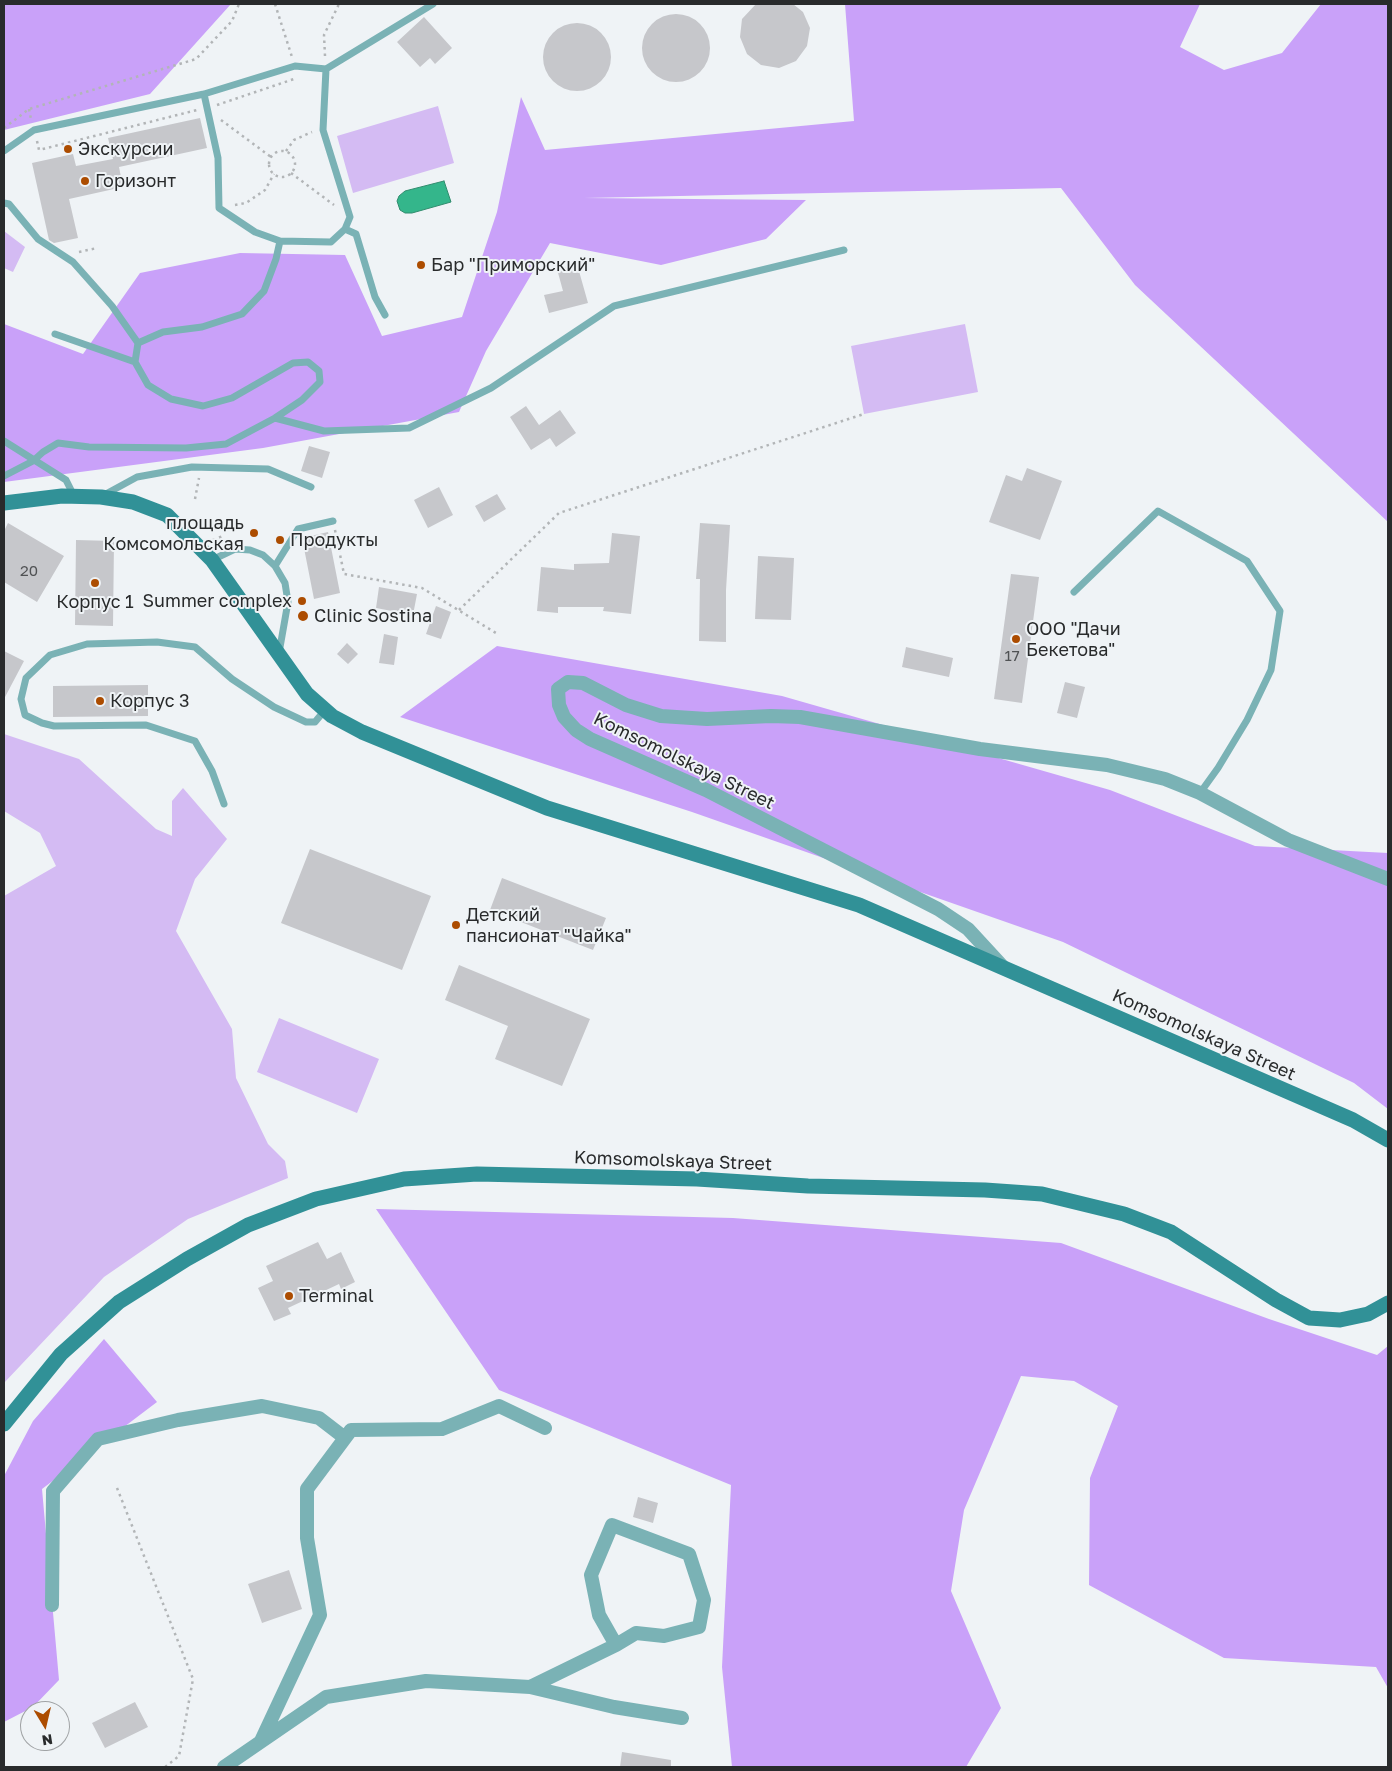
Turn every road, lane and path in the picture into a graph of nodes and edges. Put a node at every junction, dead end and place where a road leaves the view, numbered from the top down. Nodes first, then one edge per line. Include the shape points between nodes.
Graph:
1 (239, 4) edge
2 (275, 4) edge
3 (340, 4) edge
4 (433, 4) edge
5 (295, 66) junction
6 (326, 69) junction
7 (204, 94) junction
8 (206, 108) junction
9 (4, 128) edge
10 (323, 130) junction
11 (96, 136) dead end
12 (39, 150) dead end
13 (4, 151) edge
14 (286, 151) junction
15 (271, 157) junction
16 (291, 173) junction
17 (274, 174) junction
18 (4, 203) edge
19 (219, 208) junction
20 (350, 217) junction
21 (345, 229) junction
22 (280, 241) junction
23 (844, 250) dead end
24 (385, 315) dead end
25 (54, 334) dead end
26 (138, 343) junction
27 (135, 362) junction
28 (864, 414) dead end
29 (275, 418) junction
30 (4, 441) edge
31 (33, 461) junction
32 (4, 476) edge
33 (311, 487) dead end
34 (74, 496) junction
35 (101, 497) junction
36 (4, 503) edge
37 (333, 521) joint
38 (212, 560) junction
39 (275, 566) junction
40 (1074, 592) dead end
41 (459, 610) junction
42 (496, 633) dead end
43 (279, 653) junction
44 (325, 710) junction
45 (1200, 792) junction
46 (224, 804) dead end
47 (1388, 879) edge
48 (1003, 967) junction
49 (1388, 1140) edge
50 (1388, 1304) edge
51 (4, 1424) edge
52 (545, 1428) dead end
53 (345, 1438) junction
54 (117, 1488) dead end
55 (52, 1605) dead end
56 (616, 1645) junction
57 (530, 1687) junction
58 (682, 1718) dead end
59 (261, 1741) junction
60 (165, 1767) edge
61 (224, 1767) edge

1 - 9 path via 232,22 196,59 29,109
2 - 5 path
3 - 6 path via 324,35
4 - 6 lane
5 - 6 lane
5 - 7 lane
6 - 10 lane
7 - 8 lane
7 - 13 lane via 34,130
8 - 15 path
8 - 19 lane via 218,158
10 - 14 path via 299,136
10 - 20 lane
11 - 12 path
14 - 15 path via 277,151
14 - 16 path via 293,157 295,165
15 - 17 path via 269,166
16 - 17 path via 283,177
16 - 20 path
17 - 19 path via 265,190 246,203
18 - 26 lane via 38,239 73,262 112,306
19 - 22 lane via 255,232
20 - 21 lane
21 - 22 lane via 331,242
21 - 24 lane via 356,234 375,297
22 - 26 lane via 264,291 242,314 202,326 163,332
23 - 29 lane via 614,306 491,388 408,428 324,431
25 - 27 lane
26 - 27 lane
27 - 29 lane via 148,385 171,399 203,406 232,398 293,363 308,362 319,371 320,382 302,400
28 - 41 path via 559,513
29 - 31 lane via 226,444 186,448 89,447 58,443
30 - 31 lane
31 - 32 lane
31 - 34 lane via 66,480
33 - 35 lane via 268,469 192,467 137,477
34 - 35 main road
34 - 36 main road
35 - 38 main road via 133,502 167,515
37 - 39 lane via 298,528
37 - 41 path via 344,574 422,588
38 - 39 lane via 235,548 263,555
38 - 43 main road, Komsomolskaya Street
39 - 43 lane via 285,583 288,602
40 - 45 lane via 1158,511 1247,561 1280,611 1271,670 1247,720
41 - 42 path
43 - 44 main road, Komsomolskaya Street via 307,694
44 - 46 lane via 315,722 306,722 232,679 195,648 157,642 88,644 50,655 26,678 22,698 25,715 42,723 54,726 146,725 195,741 212,771
44 - 48 main road, Komsomolskaya Street via 362,732 547,808 859,905
45 - 47 street, Komsomolskaya Street via 1288,840
45 - 48 street, Komsomolskaya Street via 1165,779 1107,765 971,747 800,717 707,719 661,716 626,705 583,683 568,682 558,689 564,716 576,730 590,739 706,790 938,909 968,929
48 - 49 main road, Komsomolskaya Street via 1353,1120
50 - 51 main road, Komsomolskaya Street via 1368,1314 1340,1320 1309,1318 1171,1232 1124,1214 1042,1194 697,1179 477,1174 404,1179 316,1199 248,1225 187,1259 119,1302 62,1354
52 - 53 street via 499,1406 442,1430 351,1430
53 - 55 street via 319,1418 262,1406 178,1420 98,1439 53,1491
53 - 59 street via 308,1489 308,1538 320,1614
54 - 60 path via 193,1679 179,1756
56 - 56 street via 599,1615 591,1575 612,1525 689,1554 704,1600 699,1627 664,1636 636,1633
56 - 57 street
57 - 58 street via 614,1707
57 - 59 street via 426,1681 326,1697
59 - 61 street

